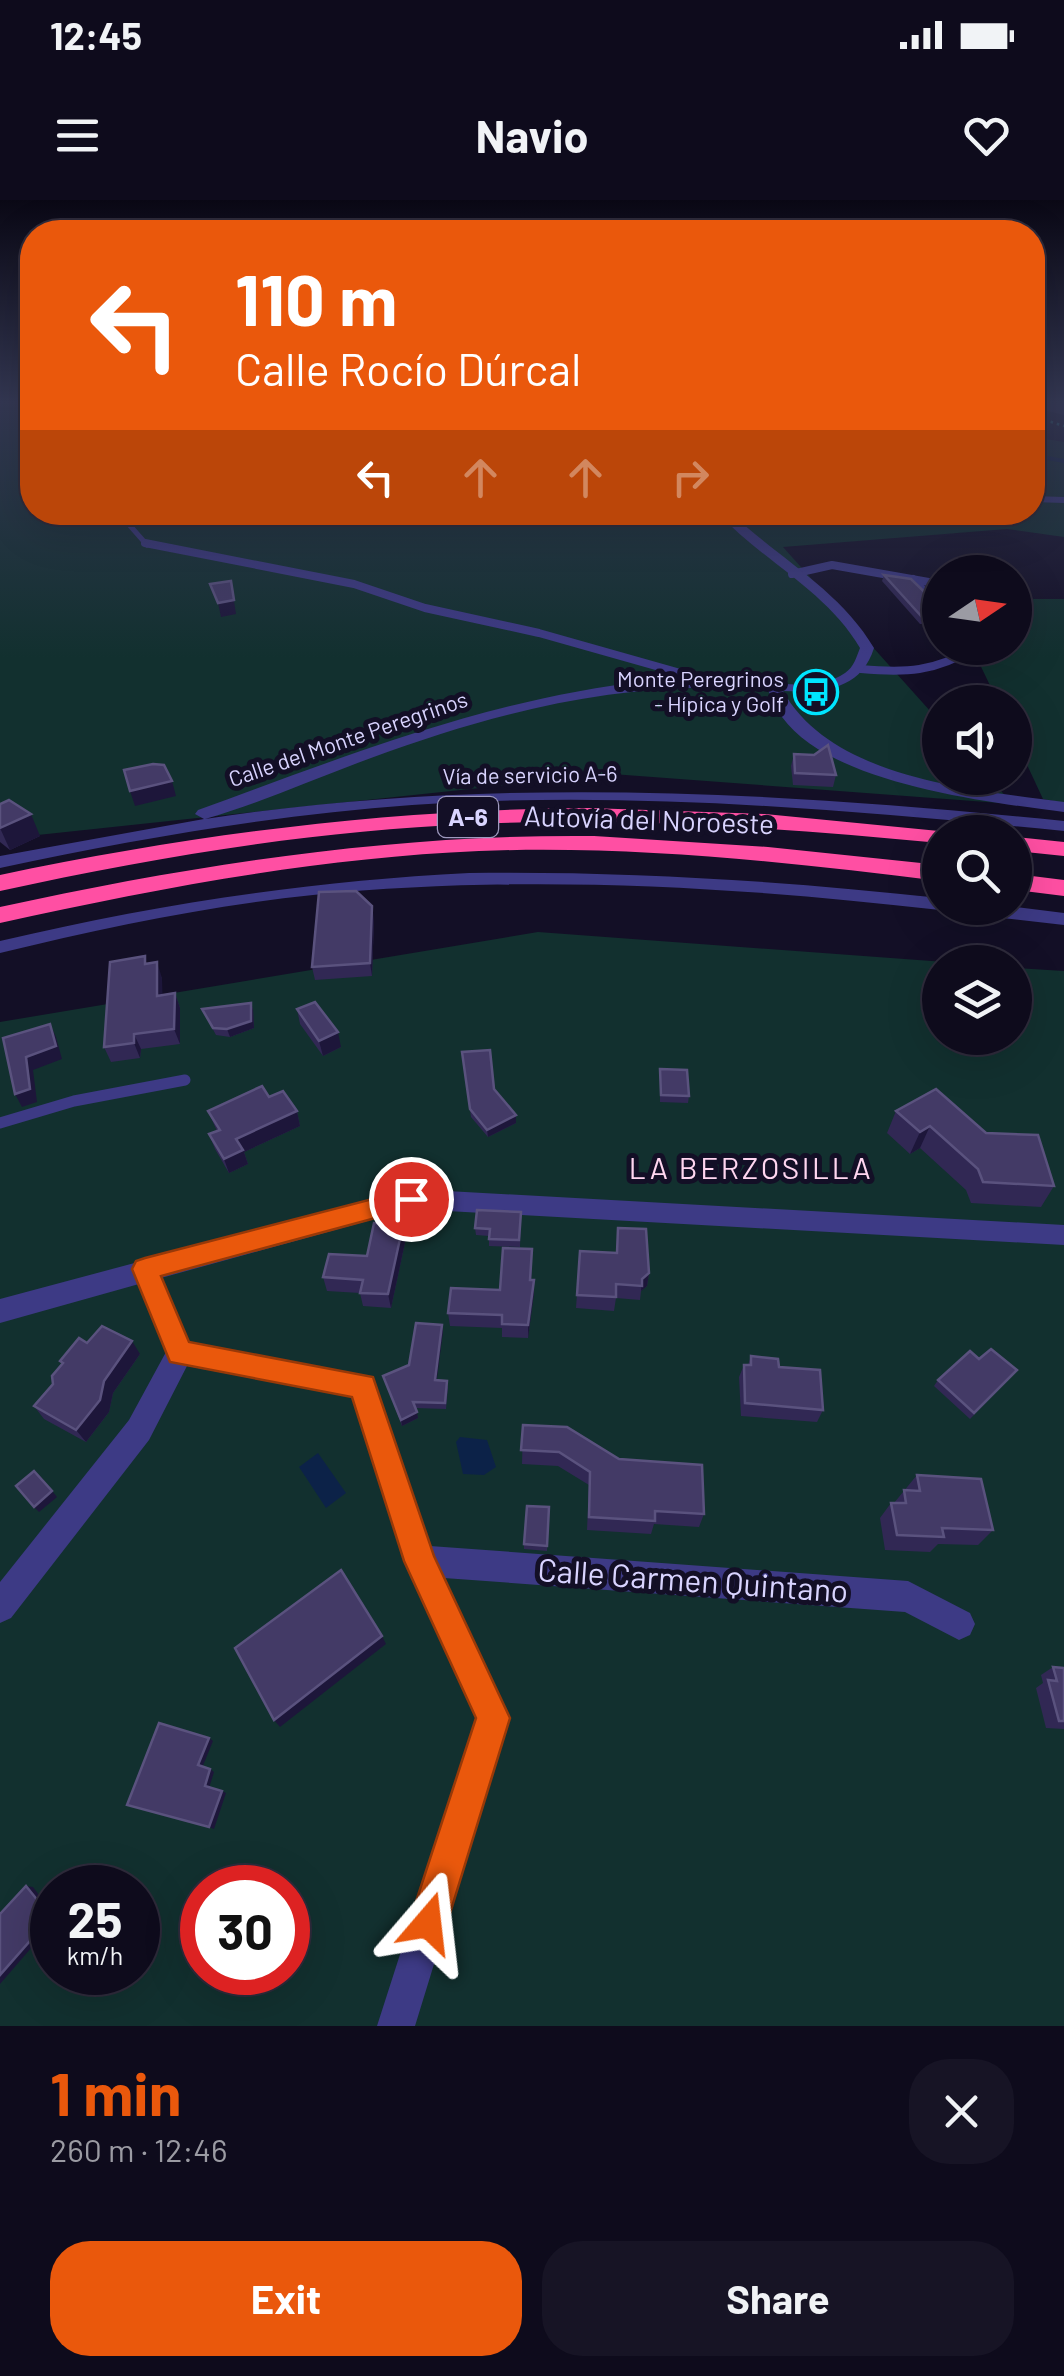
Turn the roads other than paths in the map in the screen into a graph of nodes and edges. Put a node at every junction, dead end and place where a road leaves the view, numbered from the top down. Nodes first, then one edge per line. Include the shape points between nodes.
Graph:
1 (129, 525) edge
2 (737, 525) edge
3 (792, 574) junction
4 (913, 578) junction
5 (922, 580) edge
6 (922, 588) edge
7 (948, 665) edge
8 (861, 669) junction
9 (696, 681) junction
10 (773, 686) junction
11 (1064, 807) edge
12 (1064, 826) edge
13 (164, 829) junction
14 (922, 834) edge
15 (677, 846) junction
16 (1032, 846) edge
17 (1064, 849) edge
18 (0, 862) edge
19 (922, 870) edge
20 (0, 882) edge
21 (1032, 884) edge
22 (922, 885) edge
23 (1064, 888) edge
24 (1032, 898) edge
25 (922, 902) edge
26 (1064, 902) edge
27 (0, 915) edge
28 (1032, 915) edge
29 (1064, 919) edge
30 (0, 947) edge
31 (185, 1080) dead end
32 (0, 1123) edge
33 (1064, 1235) edge
34 (145, 1269) junction
35 (0, 1310) edge
36 (180, 1353) junction
37 (420, 1561) junction
38 (0, 1608) edge
39 (959, 1624) dead end
40 (396, 2026) edge

1 - 9 lane via 148,546 354,584
2 - 3 street
3 - 4 lane via 832,565
3 - 8 street via 860,630 868,648
4 - 5 lane
4 - 6 lane
7 - 8 lane via 913,674
8 - 10 street, Calle del Monte Peregrinos via 828,685
9 - 10 street, Calle del Monte Peregrinos
9 - 13 street, Calle del Monte Peregrinos via 476,716
10 - 11 street via 794,724 822,746 957,792
12 - 13 street, Vía de servicio A-6 via 638,795 472,797
13 - 18 street, Vía de servicio A-6
14 - 20 highway, Autovía del Noroeste / A-6 via 793,822 472,817 296,831
15 - 19 highway, Autovía del Noroeste / A-6
15 - 22 highway via 746,864
15 - 27 highway, Autovía del Noroeste / A-6 via 480,844 299,859
16 - 17 highway
21 - 23 highway
24 - 26 highway
25 - 30 street via 624,880 436,882 293,892
28 - 29 street
31 - 32 lane
33 - 34 street via 411,1199
34 - 35 street
34 - 36 street
36 - 37 street via 363,1386
36 - 38 street via 140,1430
37 - 39 street, Calle Carmen Quintano via 908,1597
37 - 40 street via 493,1718

